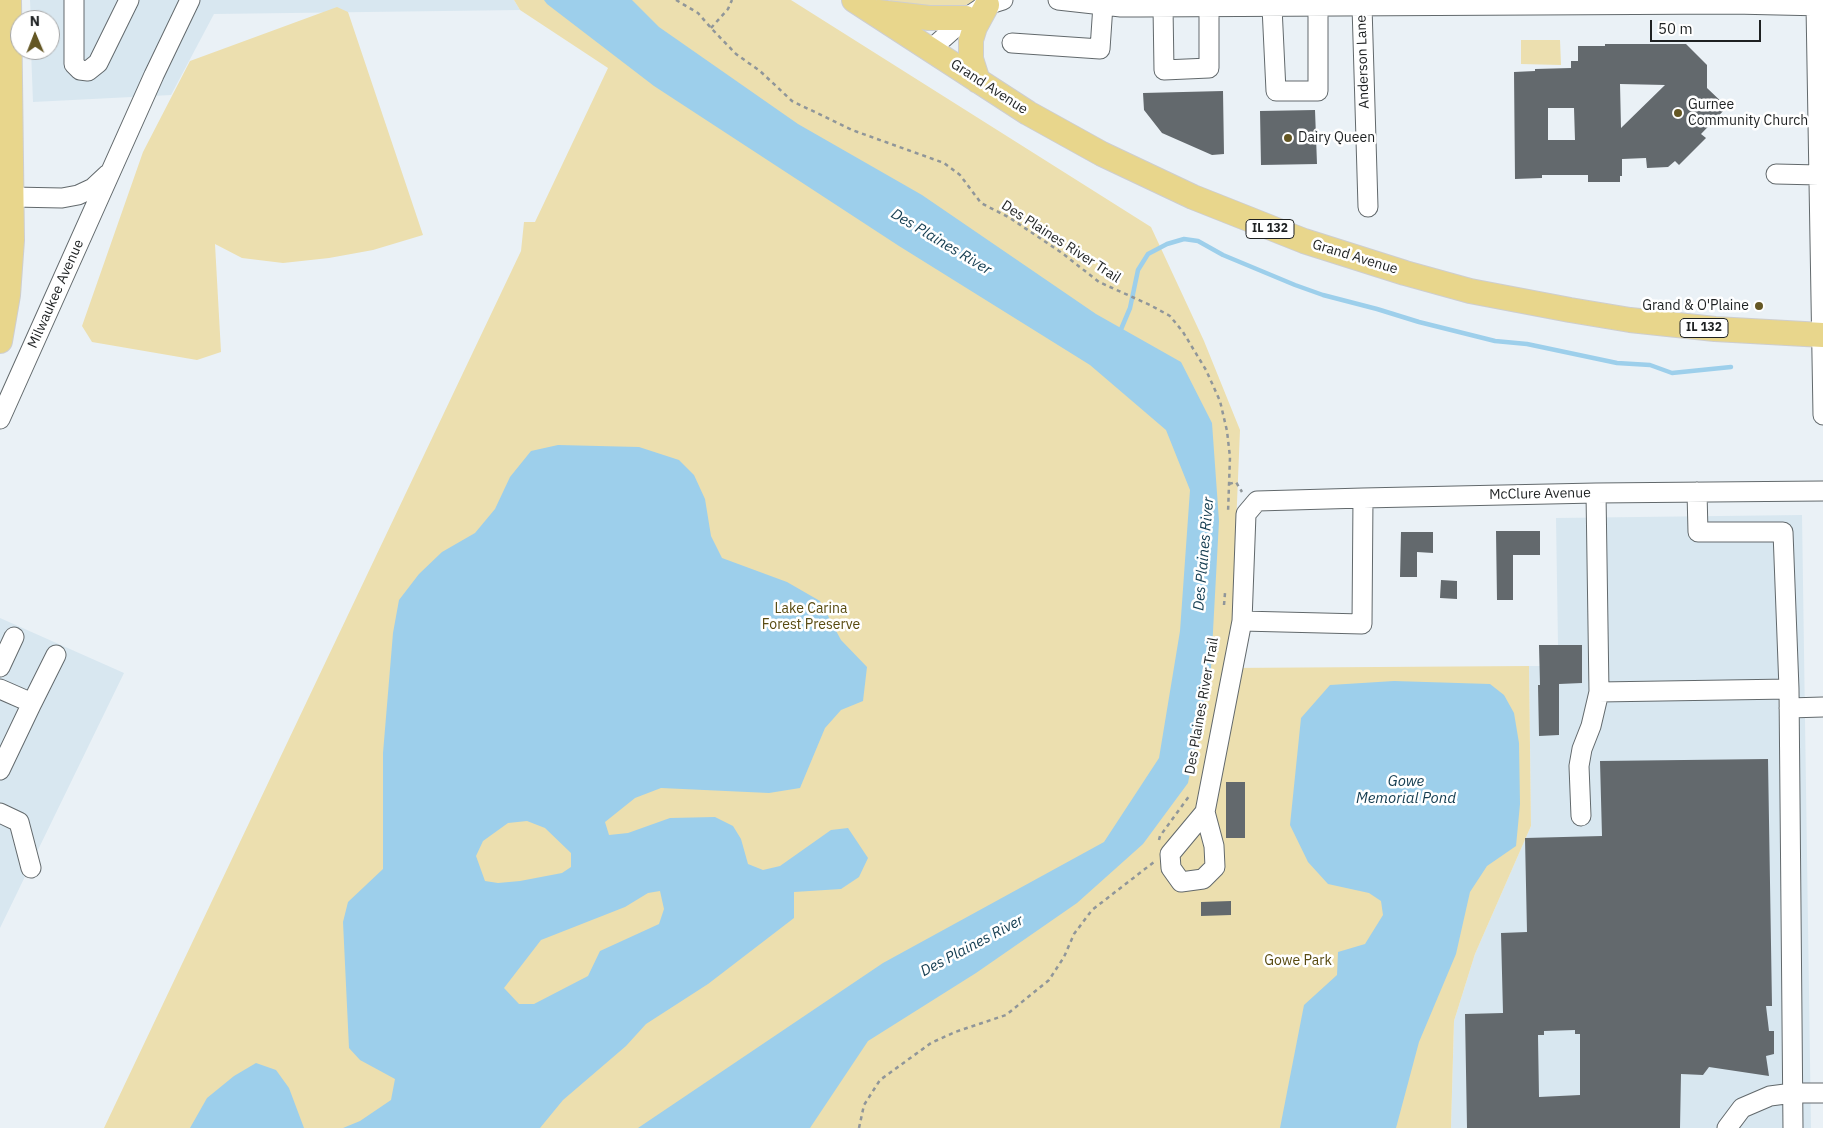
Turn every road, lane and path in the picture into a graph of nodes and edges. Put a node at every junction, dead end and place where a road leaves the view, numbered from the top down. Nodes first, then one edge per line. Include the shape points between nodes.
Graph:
1 (74, 0) edge
2 (129, 0) edge
3 (676, 0) edge
4 (732, 0) edge
5 (1058, 0) edge
6 (185, 2) edge
7 (1565, 2) edge
8 (1608, 2) edge
9 (1733, 2) edge
10 (995, 3) edge
11 (1292, 3) edge
12 (1819, 4) edge
13 (863, 5) edge
14 (1103, 5) junction
15 (1318, 6) junction
16 (1362, 6) junction
17 (1163, 7) junction
18 (1209, 7) junction
19 (1272, 7) junction
20 (6, 14) edge
21 (966, 18) junction
22 (711, 28) junction
23 (1012, 43) dead end
24 (931, 50) junction
25 (978, 81) junction
26 (1820, 166) edge
27 (112, 170) junction
28 (1776, 174) dead end
29 (13, 196) junction
30 (1368, 207) dead end
31 (1822, 335) edge
32 (0, 341) edge
33 (1823, 415) edge
34 (0, 419) edge
35 (1823, 491) edge
36 (1697, 492) junction
37 (1596, 493) junction
38 (1363, 498) junction
39 (1228, 519) dead end
40 (1225, 584) dead end
41 (1224, 612) dead end
42 (1242, 621) junction
43 (14, 637) dead end
44 (56, 656) dead end
45 (0, 667) edge
46 (1789, 688) junction
47 (0, 689) edge
48 (1600, 692) junction
49 (32, 703) junction
50 (1823, 707) edge
51 (1789, 708) junction
52 (0, 770) edge
53 (1194, 791) dead end
54 (1205, 812) dead end
55 (0, 814) edge
56 (1581, 816) dead end
57 (1158, 845) dead end
58 (1156, 854) dead end
59 (31, 868) dead end
60 (1793, 1093) junction
61 (1823, 1093) edge
62 (1747, 1106) junction
63 (859, 1128) edge
64 (1727, 1128) edge
65 (1747, 1128) edge
66 (1793, 1128) edge

1 - 2 street via 74,64 80,70 88,71 98,63
3 - 22 path, Des Plaines River Trail via 698,13
4 - 22 path
5 - 14 street
6 - 27 street, Milwaukee Avenue
7 - 8 street
7 - 16 street
8 - 9 street
9 - 12 street
10 - 21 street
10 - 25 main road via 975,27 971,40 971,59
11 - 15 street
11 - 19 street
12 - 26 street
13 - 21 main road via 929,18
13 - 24 main road, Grand Avenue / IL 132
14 - 17 street
14 - 23 street via 1100,48
15 - 16 street
15 - 19 street via 1318,91 1276,91
16 - 30 street, Anderson Lane
17 - 18 street
17 - 18 street via 1164,70 1210,68
18 - 19 street
20 - 29 main road
21 - 24 street
22 - 39 path, Des Plaines River Trail via 736,54 792,101 852,130 944,163 960,175 981,203 1010,218 1099,282 1170,316 1206,370 1220,401 1230,457
24 - 25 main road, Grand Avenue / IL 132
25 - 31 main road, Grand Avenue / IL 132 via 1102,154 1193,197 1304,241 1405,273 1470,290 1630,320
26 - 28 street
26 - 31 street
27 - 29 street, Milwaukee Avenue via 93,188 78,195 62,198
27 - 34 street, Milwaukee Avenue
29 - 32 main road via 11,265
31 - 33 street
35 - 36 street, McClure Avenue
36 - 37 street, McClure Avenue
36 - 46 street via 1698,532 1783,532
37 - 38 street, McClure Avenue
37 - 48 street
38 - 42 street, McClure Avenue via 1257,501 1246,514
38 - 42 street via 1362,624
40 - 41 path
42 - 54 street
43 - 45 street
44 - 49 street
46 - 48 street
46 - 51 street
47 - 49 street
48 - 56 street via 1582,749
49 - 52 street
50 - 51 street
51 - 60 street
53 - 57 path, Des Plaines River Trail via 1160,836
55 - 59 street via 19,822
58 - 63 path via 1154,864 1092,910 1074,934 1049,980 1006,1015 932,1043 880,1080 864,1105
60 - 61 street
60 - 62 street via 1770,1096
60 - 66 street
62 - 64 street
62 - 65 street

